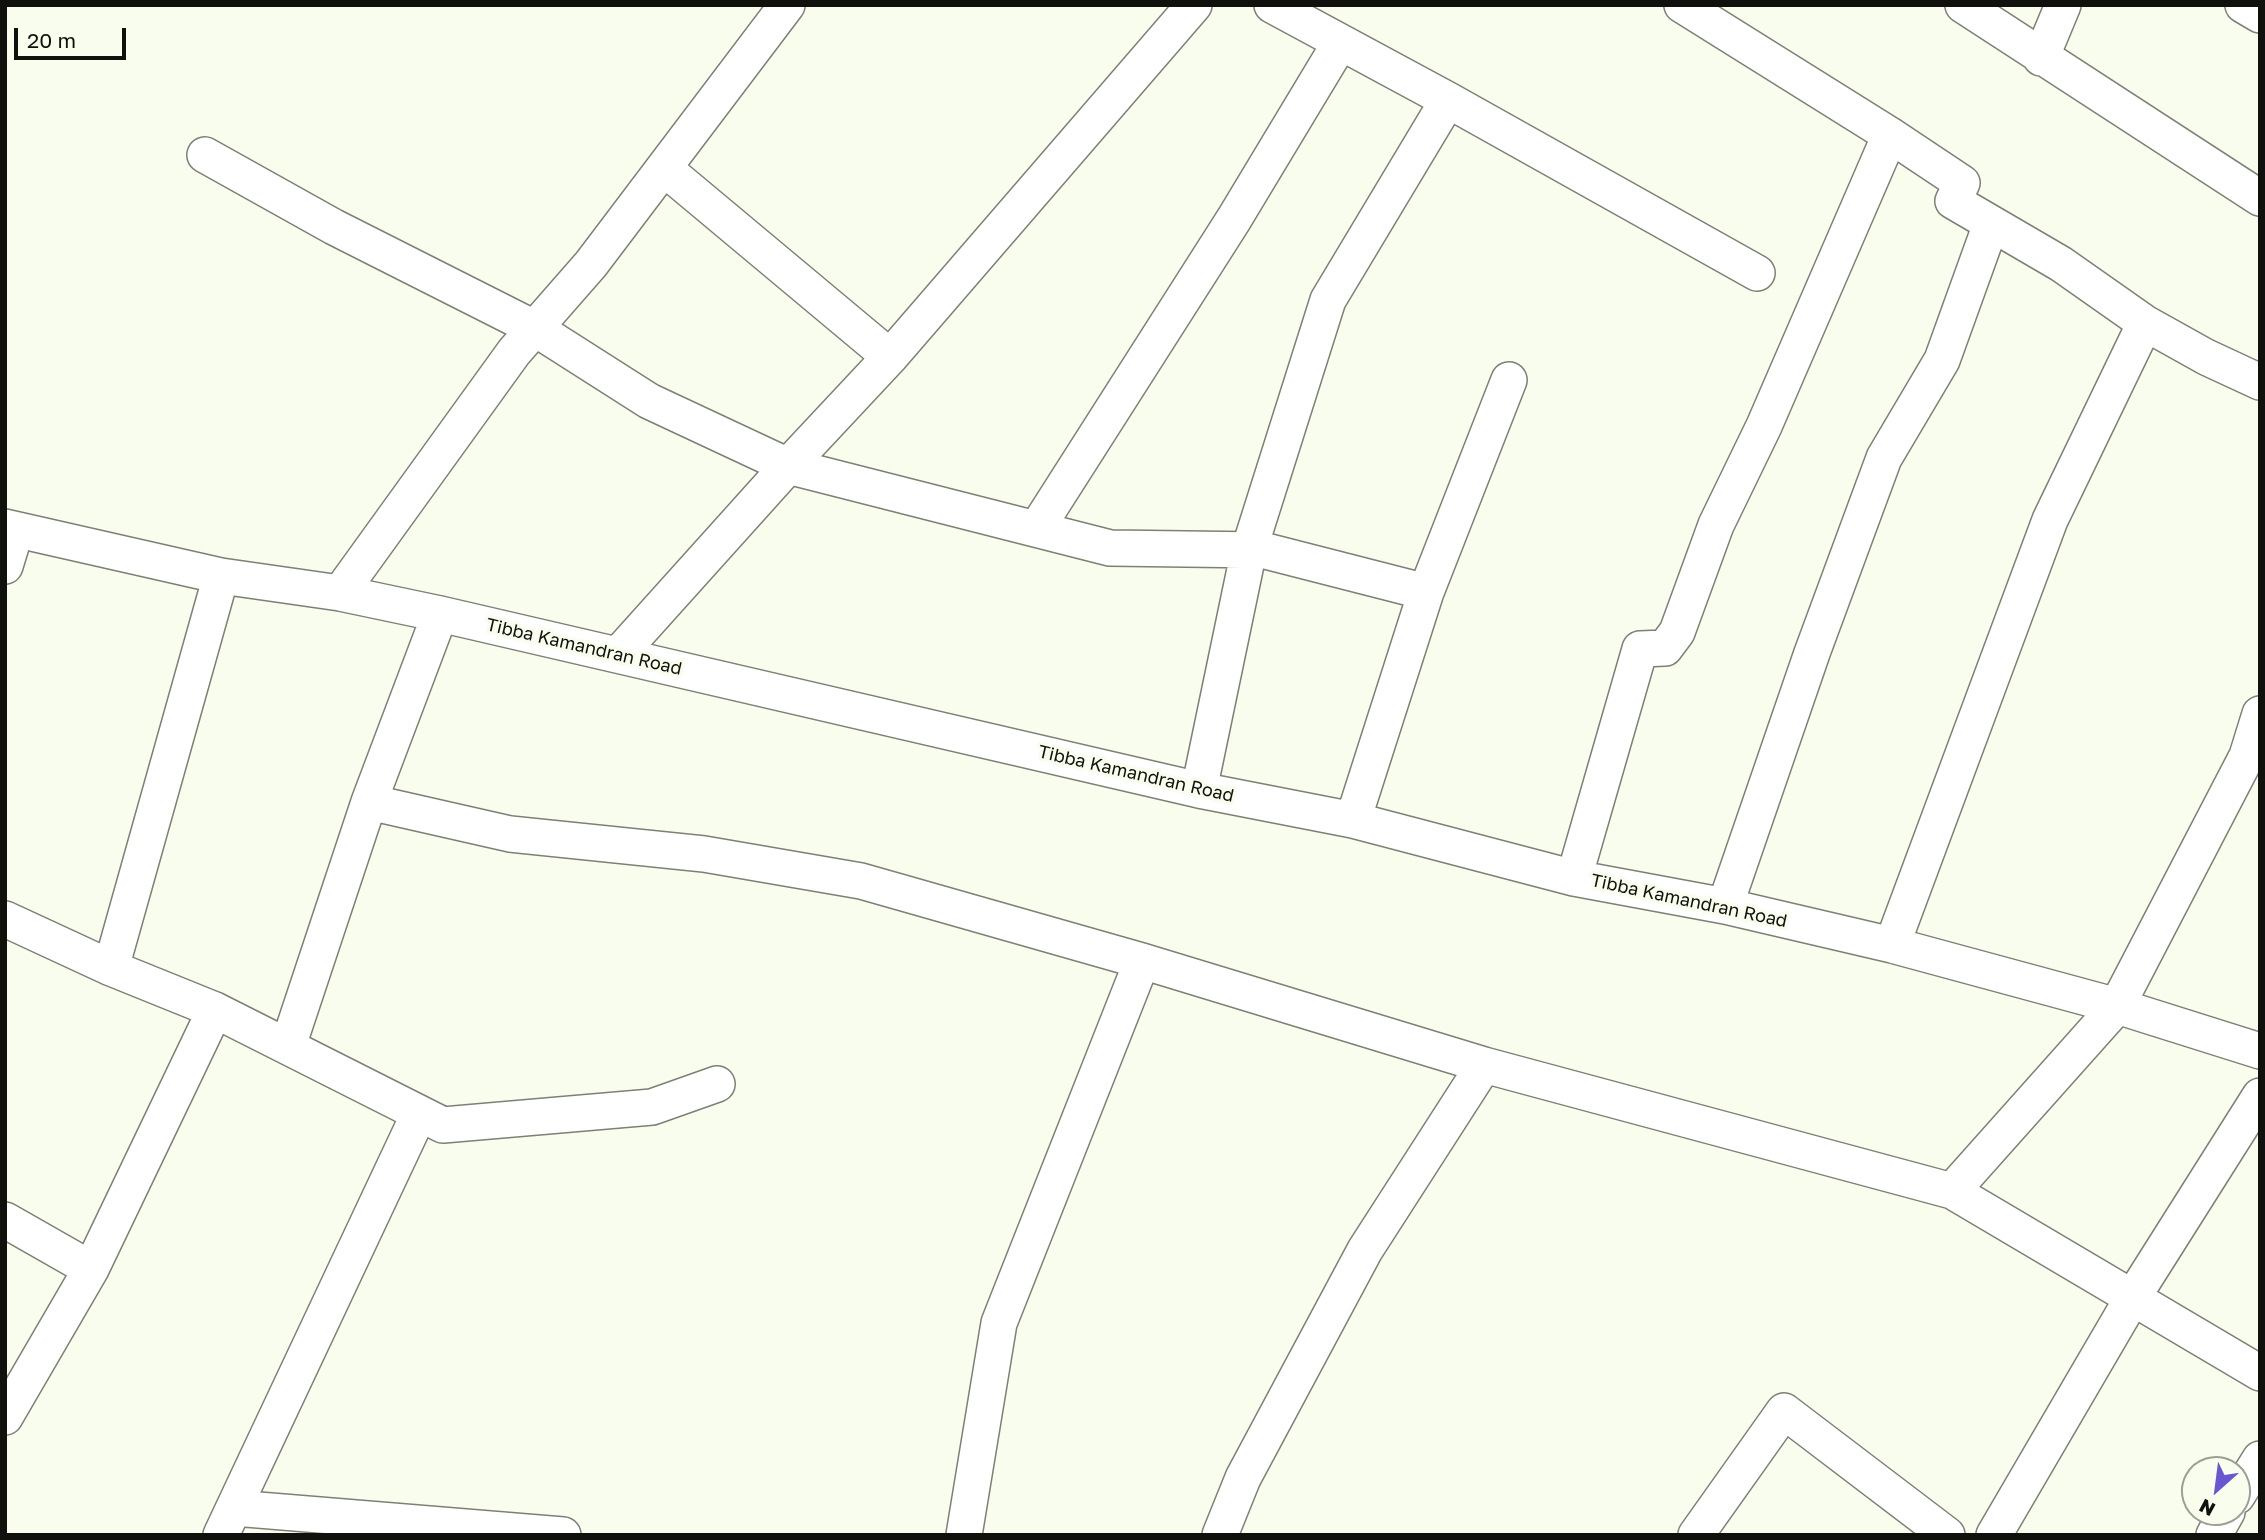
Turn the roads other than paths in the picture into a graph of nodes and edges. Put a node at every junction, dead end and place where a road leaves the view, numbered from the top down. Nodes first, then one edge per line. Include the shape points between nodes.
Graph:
1 (787, 5) edge
2 (1272, 5) edge
3 (1682, 5) edge
4 (1963, 5) edge
5 (2063, 5) edge
6 (2244, 5) edge
7 (1180, 9) edge
8 (2260, 15) edge
9 (1340, 43) junction
10 (2041, 58) junction
11 (1448, 100) junction
12 (1890, 135) junction
13 (205, 155) dead end
14 (665, 169) junction
15 (2260, 198) edge
16 (1991, 224) junction
17 (1757, 273) dead end
18 (2145, 323) junction
19 (536, 329) junction
20 (890, 357) junction
21 (1509, 380) dead end
22 (2260, 382) edge
23 (788, 466) junction
24 (1037, 528) junction
25 (11, 529) edge
26 (1249, 550) junction
27 (5, 566) edge
28 (220, 576) junction
29 (1426, 592) junction
30 (340, 593) junction
31 (440, 614) junction
32 (618, 655) junction
33 (2260, 714) edge
34 (1199, 790) junction
35 (369, 802) junction
36 (1353, 820) junction
37 (1574, 878) junction
38 (1725, 906) junction
39 (5, 919) edge
40 (1892, 945) junction
41 (1142, 961) junction
42 (111, 968) junction
43 (2117, 1006) junction
44 (215, 1010) junction
45 (288, 1046) junction
46 (2260, 1051) edge
47 (1484, 1065) junction
48 (718, 1084) dead end
49 (2260, 1096) edge
50 (419, 1114) junction
51 (1952, 1191) junction
52 (5, 1220) edge
53 (91, 1269) junction
54 (2133, 1297) junction
55 (2260, 1373) edge
56 (5, 1417) edge
57 (228, 1522) edge
58 (563, 1535) edge
59 (964, 1535) edge
60 (1220, 1535) edge
61 (1696, 1535) edge
62 (1947, 1535) edge
63 (1994, 1535) edge

1 - 14 street
2 - 9 street
3 - 12 street
4 - 10 street
5 - 10 street
6 - 8 street
7 - 20 street
9 - 11 street
9 - 24 street
10 - 15 street
11 - 17 street
11 - 26 street via 1328,300
12 - 16 street via 1962,183 1953,201
12 - 37 street via 1716,526 1677,632 1665,648 1640,649
13 - 19 street via 334,227
14 - 19 street
14 - 20 street
16 - 18 street via 2061,264
16 - 38 street via 1942,360 1884,458
18 - 22 street
18 - 40 street via 2050,520
19 - 23 street via 649,401
19 - 30 street via 514,352
20 - 23 street
21 - 29 street
23 - 24 street
23 - 32 street
24 - 26 street via 1110,548
25 - 27 street
25 - 28 street, Tibba Kamandran Road
26 - 29 street
26 - 34 street
28 - 30 street, Tibba Kamandran Road
28 - 42 street
29 - 36 street
30 - 31 street, Tibba Kamandran Road
31 - 32 street, Tibba Kamandran Road
31 - 35 street
32 - 34 street, Tibba Kamandran Road
33 - 43 street via 2247,756
34 - 36 street, Tibba Kamandran Road
35 - 41 street via 510,834 704,854 861,881
35 - 45 street
36 - 37 street, Tibba Kamandran Road
37 - 38 street, Tibba Kamandran Road
38 - 40 street, Tibba Kamandran Road
39 - 42 street
40 - 43 street, Tibba Kamandran Road
41 - 47 street
41 - 59 street via 999,1324
42 - 44 street
43 - 46 street, Tibba Kamandran Road
43 - 51 street
44 - 45 street
44 - 53 street
45 - 50 street
47 - 51 street
47 - 60 street via 1365,1250 1243,1478
48 - 50 street via 652,1107 443,1125
49 - 54 street
50 - 57 street
51 - 54 street
52 - 53 street
53 - 56 street
54 - 55 street
54 - 63 street
57 - 58 street
61 - 62 street via 1784,1411

